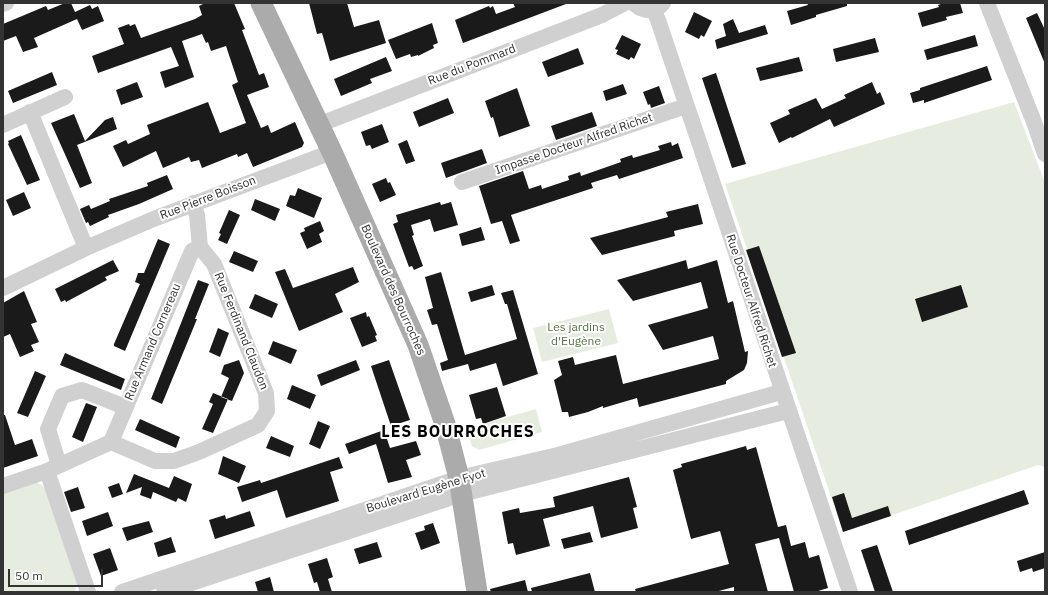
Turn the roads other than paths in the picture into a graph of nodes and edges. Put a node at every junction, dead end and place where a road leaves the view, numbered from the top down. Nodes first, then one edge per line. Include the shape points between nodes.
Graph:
1 (6, 3) edge
2 (261, 3) edge
3 (625, 3) edge
4 (633, 3) edge
5 (987, 3) edge
6 (3, 4) edge
7 (658, 6) edge
8 (65, 97) dead end
9 (686, 106) junction
10 (30, 112) junction
11 (1040, 120) edge
12 (3, 125) edge
13 (318, 125) junction
14 (332, 152) junction
15 (1045, 154) edge
16 (462, 182) dead end
17 (193, 203) junction
18 (200, 247) junction
19 (86, 248) junction
20 (3, 288) edge
21 (781, 392) junction
22 (125, 407) junction
23 (788, 411) junction
24 (111, 442) junction
25 (53, 468) junction
26 (3, 486) edge
27 (461, 486) junction
28 (88, 592) edge
29 (122, 592) edge
30 (164, 592) edge
31 (477, 592) edge
32 (850, 592) edge

1 - 6 street
2 - 13 main road, Boulevard des Bourroches
3 - 13 street, Rue du Pommard via 602,15
4 - 7 street via 640,8
5 - 11 street
7 - 9 street, Rue Docteur Alfred Richet via 658,20
8 - 10 street
9 - 16 street, Impasse Docteur Alfred Richet
9 - 21 street, Rue Docteur Alfred Richet
10 - 12 street
10 - 19 street
11 - 15 street
13 - 14 main road, Boulevard des Bourroches
14 - 17 street, Rue Pierre Boisson
14 - 27 main road, Boulevard des Bourroches via 418,345 445,424
17 - 18 street via 197,215
17 - 19 street, Rue Pierre Boisson
18 - 22 street, Rue Armand Cornereau via 192,251
18 - 24 street, Rue Ferdinand Claudon via 214,264 266,393 267,411 258,425 174,461 155,461
19 - 20 street, Rue Pierre Boisson
21 - 23 street, Rue Docteur Alfred Richet
21 - 27 street, Boulevard Eugène Fyot via 558,455
22 - 24 street, Rue Armand Cornereau
22 - 25 street via 82,390 62,396 48,428
23 - 27 street, Boulevard Eugène Fyot
23 - 32 street, Rue Docteur Alfred Richet
24 - 25 street
25 - 26 street
25 - 28 street
27 - 29 street, Boulevard Eugène Fyot
27 - 30 street, Boulevard Eugène Fyot
27 - 31 main road, Boulevard des Bourroches

